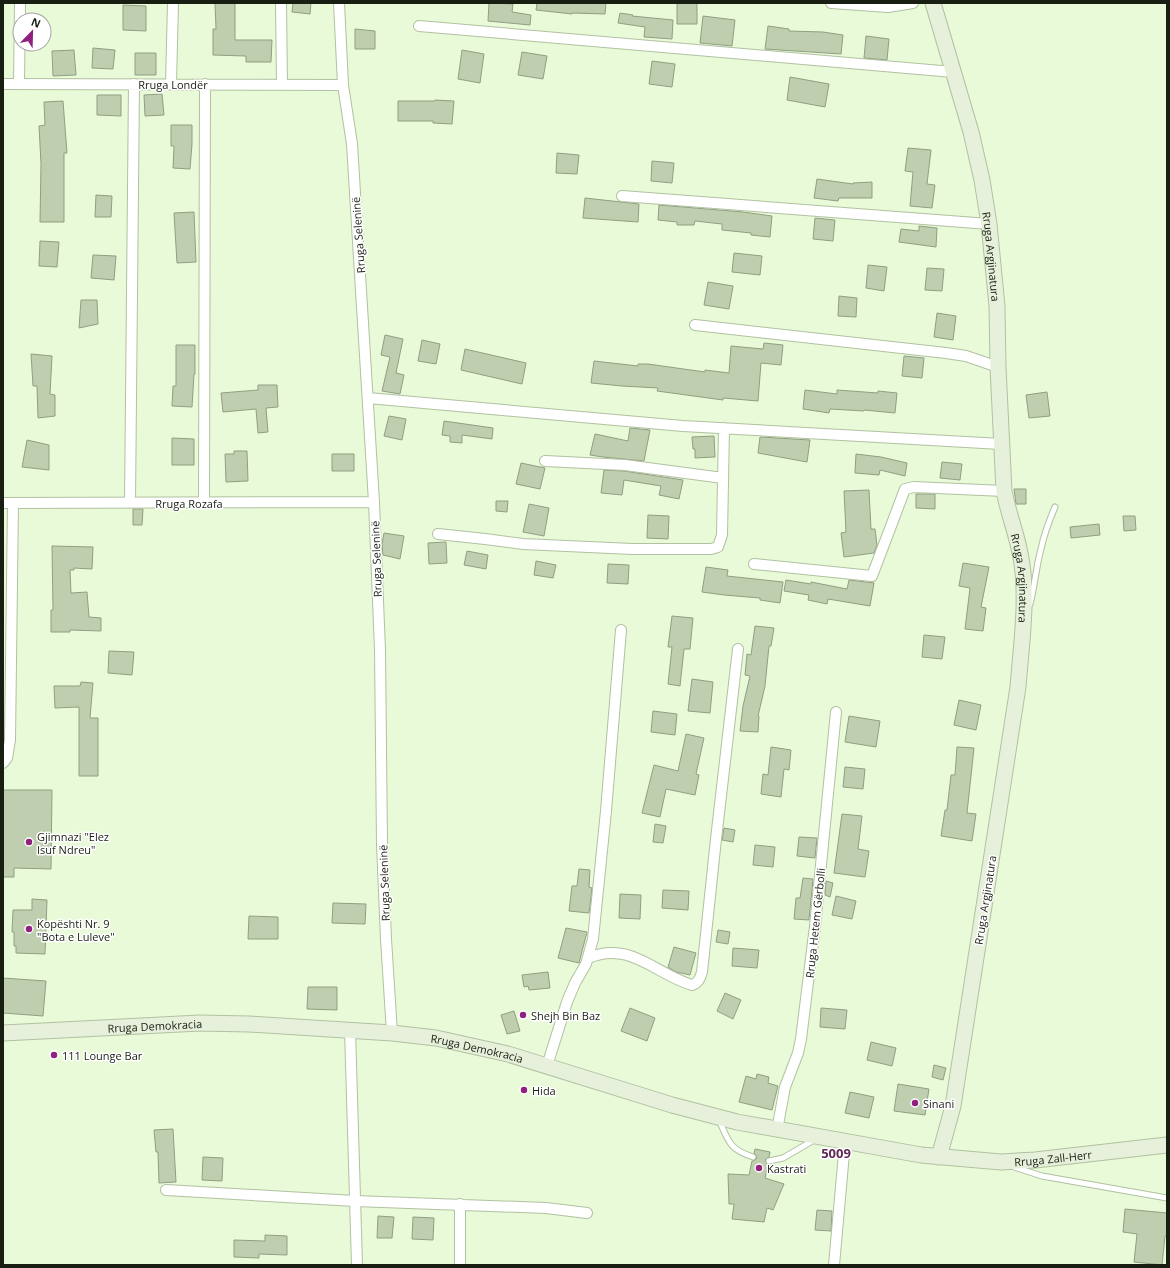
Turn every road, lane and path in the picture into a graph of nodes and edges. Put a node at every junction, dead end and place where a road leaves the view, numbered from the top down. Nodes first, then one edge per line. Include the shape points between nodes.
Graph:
1 (20, 3) edge
2 (172, 3) edge
3 (281, 3) edge
4 (340, 3) edge
5 (830, 3) edge
6 (913, 3) edge
7 (933, 3) edge
8 (419, 26) dead end
9 (954, 72) junction
10 (19, 83) junction
11 (3, 84) edge
12 (134, 84) junction
13 (171, 84) junction
14 (205, 84) junction
15 (282, 85) junction
16 (343, 85) junction
17 (622, 196) dead end
18 (989, 224) junction
19 (695, 326) dead end
20 (998, 367) junction
21 (368, 398) junction
22 (724, 428) junction
23 (1001, 444) junction
24 (545, 461) dead end
25 (723, 478) junction
26 (1004, 491) junction
27 (204, 502) junction
28 (374, 502) junction
29 (8, 503) edge
30 (130, 503) junction
31 (1055, 507) dead end
32 (438, 534) dead end
33 (754, 564) dead end
34 (621, 630) dead end
35 (1022, 636) junction
36 (738, 649) dead end
37 (836, 712) dead end
38 (3, 763) edge
39 (588, 958) junction
40 (350, 1030) junction
41 (3, 1033) edge
42 (392, 1033) junction
43 (547, 1066) junction
44 (718, 1117) junction
45 (776, 1130) junction
46 (818, 1137) junction
47 (845, 1142) junction
48 (1167, 1145) edge
49 (753, 1157) dead end
50 (939, 1157) junction
51 (769, 1161) dead end
52 (1002, 1162) junction
53 (166, 1190) dead end
54 (1167, 1198) edge
55 (355, 1201) junction
56 (460, 1204) junction
57 (587, 1213) dead end
58 (357, 1265) edge
59 (460, 1265) edge
60 (834, 1265) edge

1 - 10 street
2 - 13 street
3 - 15 street
4 - 16 street, Rruga Seleninë
5 - 6 street via 888,7
7 - 9 main road, Rruga Argjinatura
8 - 9 street
9 - 18 main road, Rruga Argjinatura via 971,132
10 - 11 street, Rruga Londër
10 - 12 street, Rruga Londër
12 - 13 street, Rruga Londër
12 - 30 street
13 - 14 street, Rruga Londër
14 - 15 street, Rruga Londër
14 - 27 street
15 - 16 street, Rruga Londër
16 - 21 street, Rruga Seleninë via 352,144
17 - 18 street
18 - 20 main road, Rruga Argjinatura via 997,306
19 - 20 street via 946,353 966,356
20 - 23 main road, Rruga Argjinatura
21 - 22 street
21 - 28 street, Rruga Seleninë
22 - 23 street
22 - 25 street
23 - 26 main road, Rruga Argjinatura
24 - 25 street via 625,465
25 - 32 street via 722,535 718,547 711,549 632,549 531,544
26 - 33 street via 914,487 905,489 872,576
26 - 35 main road, Rruga Argjinatura via 1021,560
27 - 28 street, Rruga Rozafa
27 - 30 street, Rruga Rozafa
28 - 42 street, Rruga Seleninë via 380,650 382,844
29 - 30 street, Rruga Rozafa
29 - 38 street via 10,740 7,758
31 - 35 lane via 1044,537
34 - 39 street via 606,811 593,939
35 - 50 main road, Rruga Argjinatura via 1018,687 953,1106
36 - 39 street via 700,978 692,985 684,983 641,960 611,952
37 - 45 street, Rruga Hetem Gërbolli via 801,1039 785,1087
39 - 43 street via 567,1002
40 - 41 main road, Rruga Demokracia via 200,1023
40 - 42 main road, Rruga Demokracia
40 - 55 street
42 - 43 main road, Rruga Demokracia via 471,1045
43 - 44 main road, Rruga Demokracia
44 - 45 main road, Rruga Demokracia
44 - 49 lane via 730,1144 739,1152
45 - 46 main road, Rruga Demokracia
46 - 47 main road, Rruga Demokracia
46 - 51 lane via 783,1158
47 - 50 main road, Rruga Demokracia
47 - 60 street
48 - 52 main road, Rruga Zall-Herr
50 - 52 main road, Rruga Zall-Herr
52 - 54 lane via 1042,1176
53 - 55 street
55 - 56 street
55 - 58 street
56 - 57 street via 546,1208
56 - 59 street

